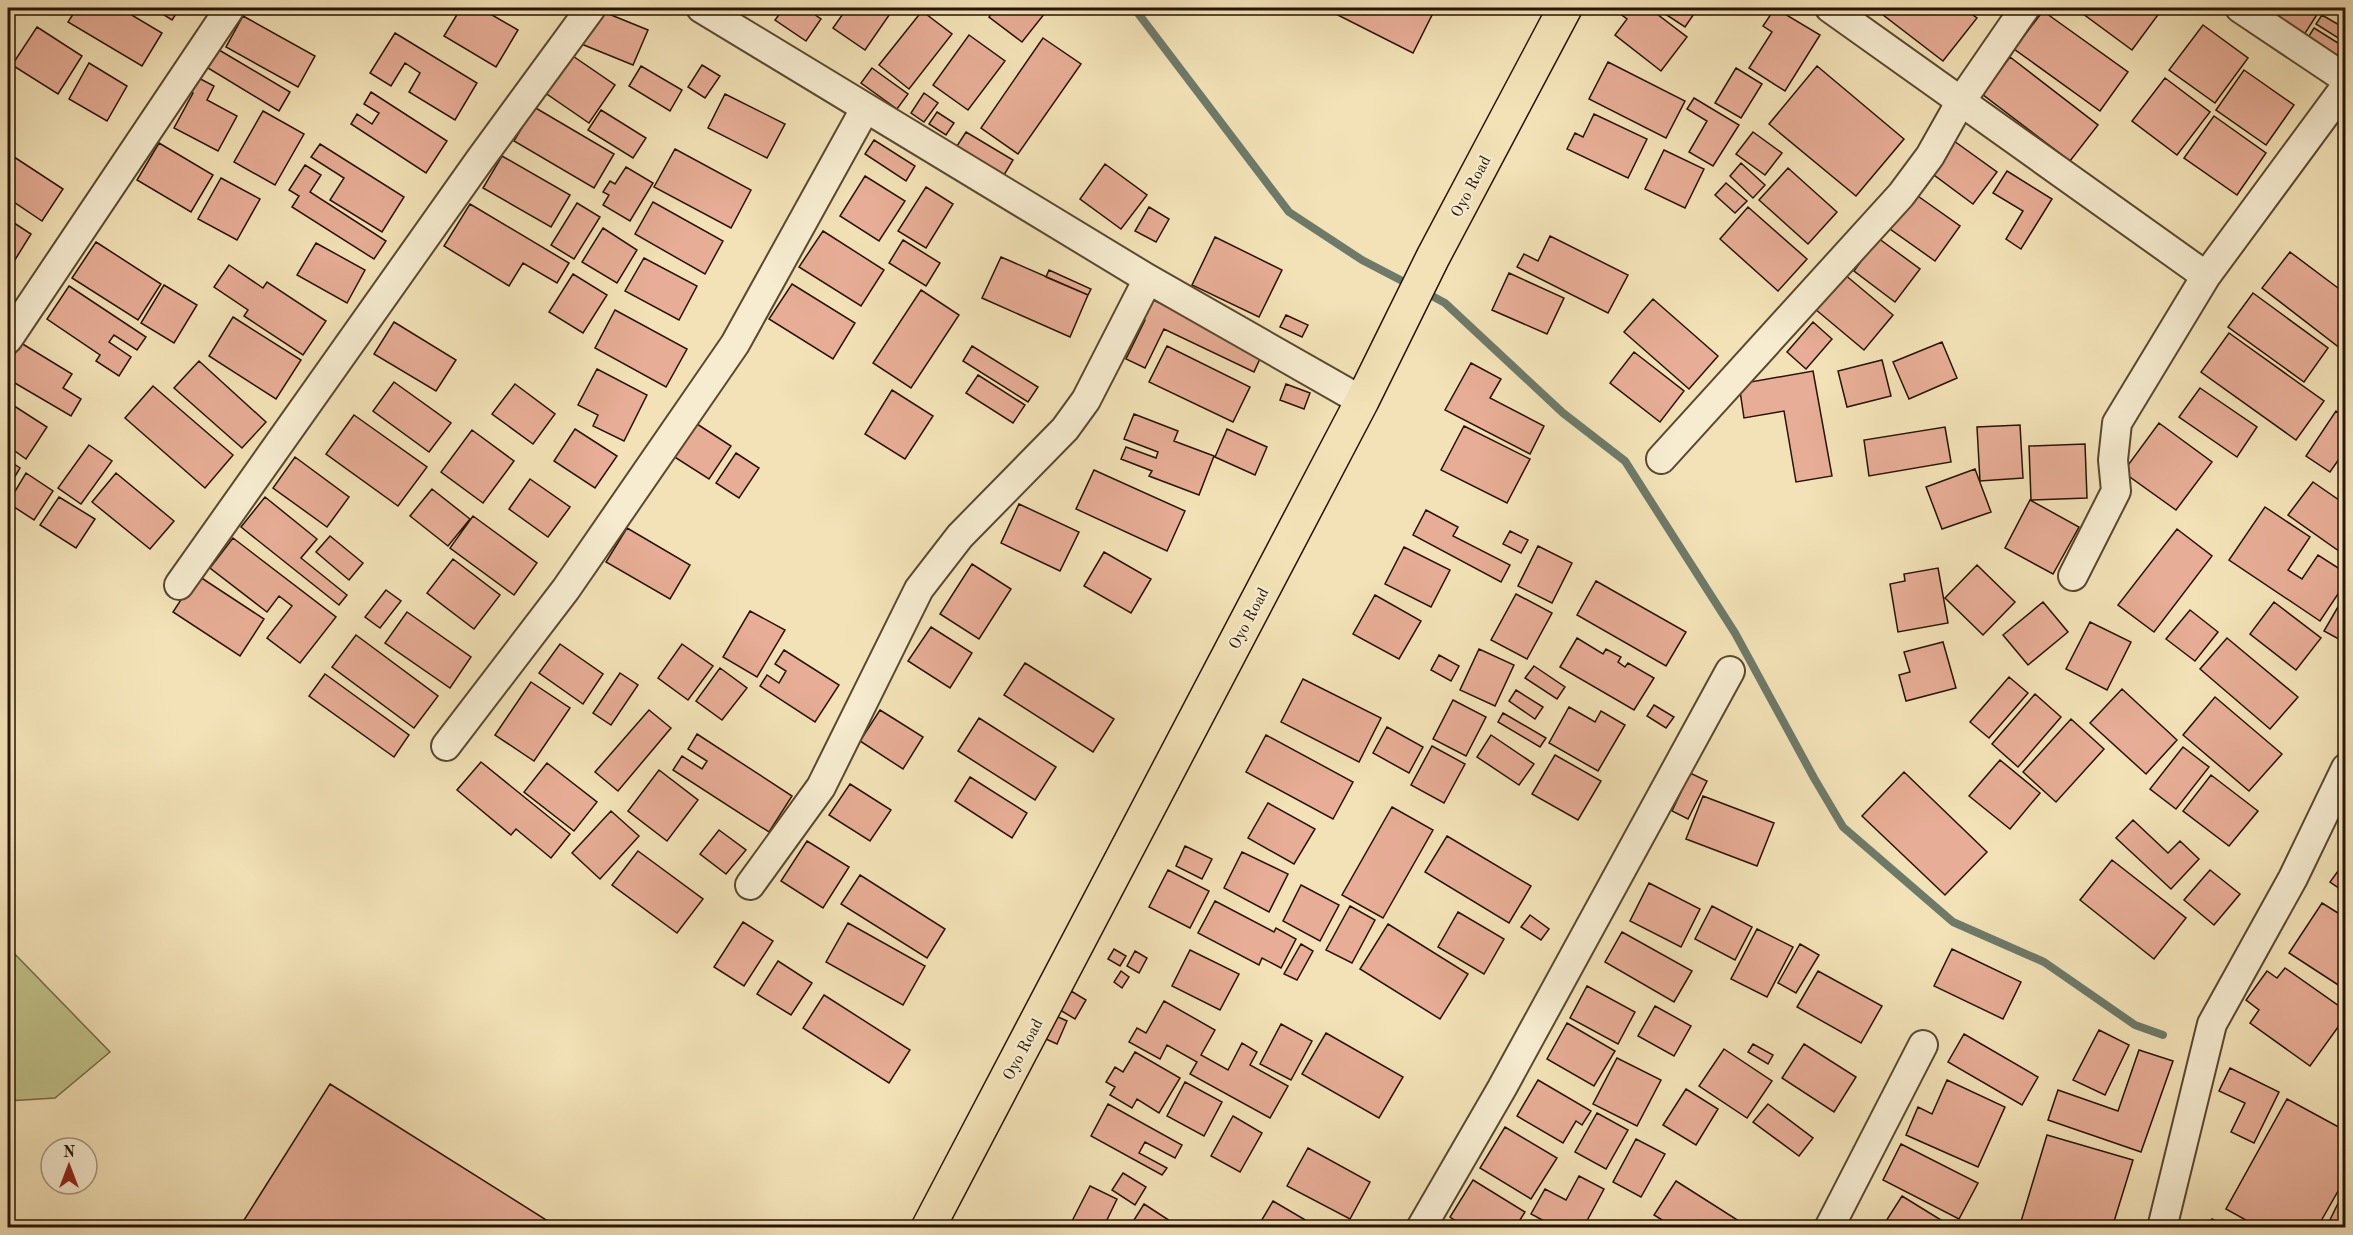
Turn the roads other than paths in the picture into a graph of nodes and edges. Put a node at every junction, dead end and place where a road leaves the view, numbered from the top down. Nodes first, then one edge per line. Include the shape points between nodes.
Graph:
1 (230, 8) edge
2 (591, 8) edge
3 (701, 8) edge
4 (1565, 8) edge
5 (1830, 8) edge
6 (2025, 8) edge
7 (2240, 8) edge
8 (2346, 79) edge
9 (2346, 86) edge
10 (1961, 101) junction
11 (865, 109) junction
12 (2206, 276) junction
13 (1148, 279) junction
14 (8, 339) edge
15 (1362, 401) junction
16 (1661, 459) dead end
17 (2073, 576) dead end
18 (179, 585) dead end
19 (1730, 671) dead end
20 (446, 746) dead end
21 (2346, 768) edge
22 (750, 885) dead end
23 (1923, 1045) dead end
24 (928, 1227) edge
25 (1420, 1227) edge
26 (1829, 1227) edge
27 (2162, 1227) edge

1 - 14 street
2 - 18 street
3 - 11 street
4 - 15 highway, Oyo Road via 1433,257
5 - 10 street
6 - 10 street
7 - 8 street
9 - 12 street
10 - 12 street
10 - 16 street via 1930,156 1895,202
11 - 13 street
11 - 20 street via 735,344 566,589
12 - 17 street via 2117,423 2113,460 2116,491
13 - 15 street
13 - 22 street via 1086,399 1065,429 960,536 919,589 821,788
15 - 24 highway, Oyo Road
19 - 25 street via 1502,1088
21 - 27 street via 2293,878 2212,1024
23 - 26 street

